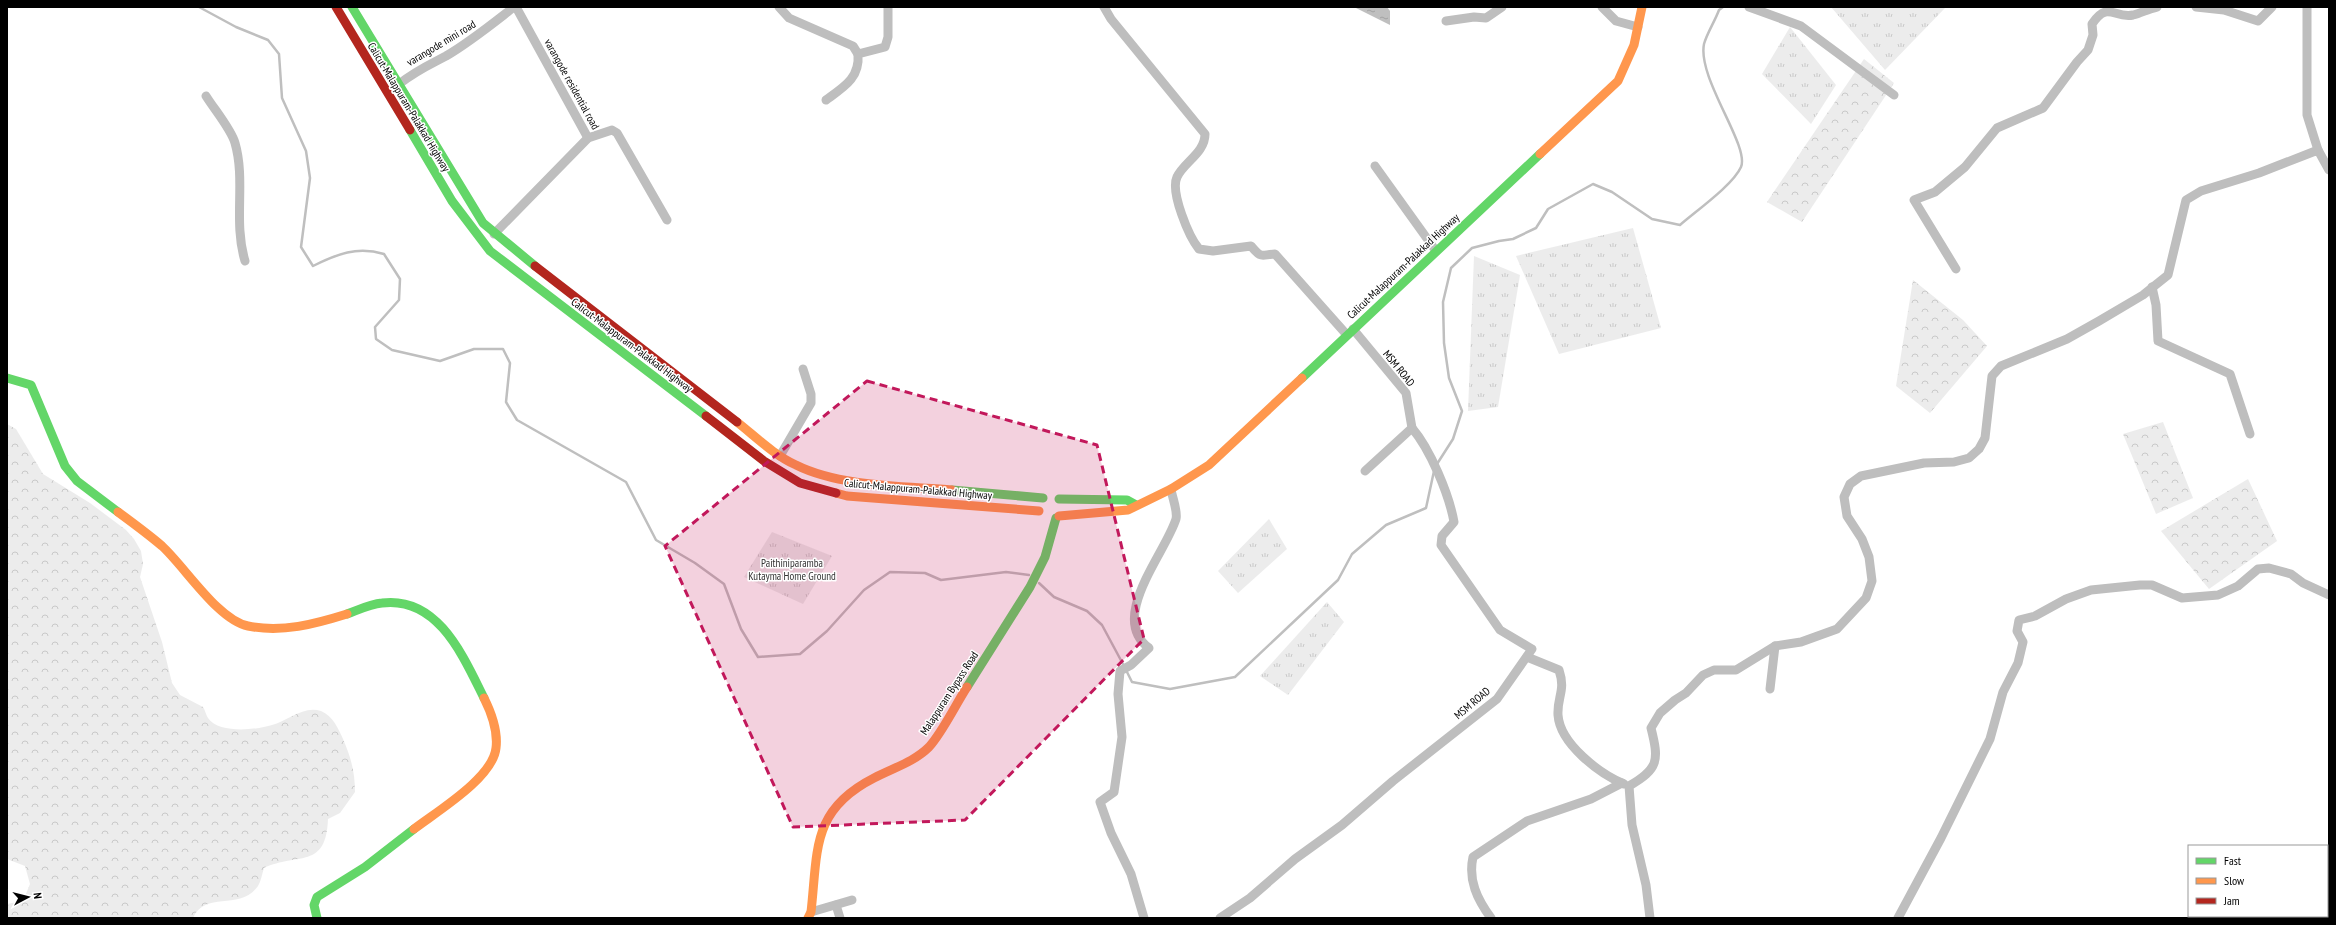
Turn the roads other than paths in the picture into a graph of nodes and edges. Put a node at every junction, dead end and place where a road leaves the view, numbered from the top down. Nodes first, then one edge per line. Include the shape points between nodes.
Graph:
1 (336, 7) edge
2 (352, 7) edge
3 (515, 7) edge
4 (779, 7) edge
5 (888, 7) edge
6 (1104, 7) edge
7 (1502, 7) edge
8 (1602, 7) edge
9 (1642, 7) edge
10 (2157, 7) edge
11 (2196, 7) edge
12 (2272, 7) edge
13 (2306, 7) edge
14 (1750, 8) edge
15 (1446, 21) dead end
16 (1638, 27) junction
17 (858, 54) junction
18 (399, 84) junction
19 (1894, 94) dead end
20 (206, 96) dead end
21 (826, 100) dead end
22 (588, 138) junction
23 (2318, 150) junction
24 (1375, 166) dead end
25 (2329, 170) edge
26 (667, 220) dead end
27 (494, 234) junction
28 (1436, 252) junction
29 (245, 261) dead end
30 (1956, 269) dead end
31 (555, 280) junction
32 (2152, 287) junction
33 (545, 294) junction
34 (1350, 332) junction
35 (802, 369) dead end
36 (7, 378) edge
37 (1412, 428) junction
38 (2250, 434) dead end
39 (780, 456) junction
40 (1365, 471) dead end
41 (1171, 489) junction
42 (1043, 498) junction
43 (1059, 499) junction
44 (1136, 505) junction
45 (1057, 517) junction
46 (1042, 518) junction
47 (1045, 557) junction
48 (2329, 595) edge
49 (1775, 646) junction
50 (1527, 656) junction
51 (1770, 689) dead end
52 (1625, 784) junction
53 (852, 900) dead end
54 (836, 905) junction
55 (810, 915) edge
56 (317, 918) edge
57 (840, 918) edge
58 (1144, 918) edge
59 (1220, 918) edge
60 (1491, 918) edge
61 (1650, 918) edge
62 (1898, 918) edge

1 - 33 main road, Calicut-Malappuram-Palakkad Highway via 472,231 490,251
2 - 18 main road, Calicut-Malappuram-Palakkad Highway
3 - 18 street, varangode mini road via 487,29 446,56 418,69
3 - 22 street, varangode residential road
4 - 17 street via 788,18 848,43
5 - 17 street via 888,37 885,47
6 - 34 street, MSM ROAD via 1205,134 1205,141 1177,177 1175,190 1190,238 1199,249 1213,251 1251,246 1264,257 1275,254
7 - 15 street via 1486,18
8 - 16 street via 1616,21
9 - 16 main road, Calicut-Malappuram-Palakkad Highway
10 - 30 street via 2132,16 2107,11 2098,15 2092,24 2093,35 2088,50 2043,108 1997,128 1965,167 1935,192 1914,200
11 - 12 street via 2224,10 2258,21
13 - 23 street via 2307,115
14 - 19 street via 1801,26
16 - 28 main road, Calicut-Malappuram-Palakkad Highway via 1631,56 1618,81
17 - 21 street via 857,72 848,84
18 - 27 main road, Calicut-Malappuram-Palakkad Highway via 483,223
20 - 29 street via 235,142 239,171 238,230
22 - 26 street via 605,131 612,130 617,133
22 - 27 street, varangode residential road
23 - 25 street
23 - 32 street via 2258,173 2201,190 2186,200 2168,275
24 - 28 street
27 - 31 main road, Calicut-Malappuram-Palakkad Highway
28 - 34 main road, Calicut-Malappuram-Palakkad Highway
31 - 33 main road
31 - 39 main road, Calicut-Malappuram-Palakkad Highway
32 - 38 street via 2158,341 2230,374
32 - 49 street via 2066,339 2001,366 1992,376 1985,438 1979,449 1969,458 1954,462 1924,463 1861,476 1850,484 1844,497 1847,516 1862,539 1869,557 1872,581 1866,598 1837,628 1802,642
33 - 46 main road, Calicut-Malappuram-Palakkad Highway via 764,461 800,483 847,496
34 - 37 street, MSM ROAD via 1406,393
34 - 41 main road, Calicut-Malappuram-Palakkad Highway via 1209,465
35 - 39 street via 812,399
36 - 56 main road via 31,385 65,466 77,481 162,546 222,612 248,626 293,628 316,624 380,603 395,603 419,608 437,621 464,658 488,704 495,730 496,749 490,764 479,778 365,867 317,898 314,905
37 - 40 street
37 - 50 street, MSM ROAD via 1423,440 1451,506 1454,522 1442,536 1442,545 1500,630 1532,649
39 - 42 main road, Calicut-Malappuram-Palakkad Highway via 797,466 846,482
41 - 44 main road, Calicut-Malappuram-Palakkad Highway
41 - 58 street via 1176,518 1133,612 1135,631 1149,648 1131,665 1120,671 1118,694 1122,737 1114,792 1100,802 1111,833 1131,874
42 - 43 main road via 1051,495
42 - 46 main road via 1039,506
43 - 44 main road via 1127,500
43 - 45 main road via 1062,508
44 - 45 main road, Calicut-Malappuram-Palakkad Highway via 1128,510
45 - 46 main road
45 - 47 main road, Malappuram Bypass Road
46 - 47 main road
47 - 55 main road, Malappuram Bypass Road via 1030,587 930,746 914,760 873,778 844,796 827,817 819,840
48 - 62 street via 2303,583 2291,574 2269,568 2258,569 2238,586 2218,595 2182,598 2152,585 2092,590 2066,599 2035,616 2019,620 2017,631 2023,642 2018,663 2003,692 1990,739
49 - 51 street
49 - 52 street via 1736,670 1714,670 1703,675 1686,693 1660,713 1651,728 1656,747 1654,765 1646,776
50 - 52 street via 1559,670 1563,684 1558,715 1562,729 1574,747 1612,779
50 - 59 street, MSM ROAD via 1497,699 1342,825 1294,859 1250,898
52 - 60 street via 1591,799 1527,821 1473,857 1471,866 1475,892
52 - 61 street via 1646,885
53 - 54 street
54 - 55 street
54 - 57 street

